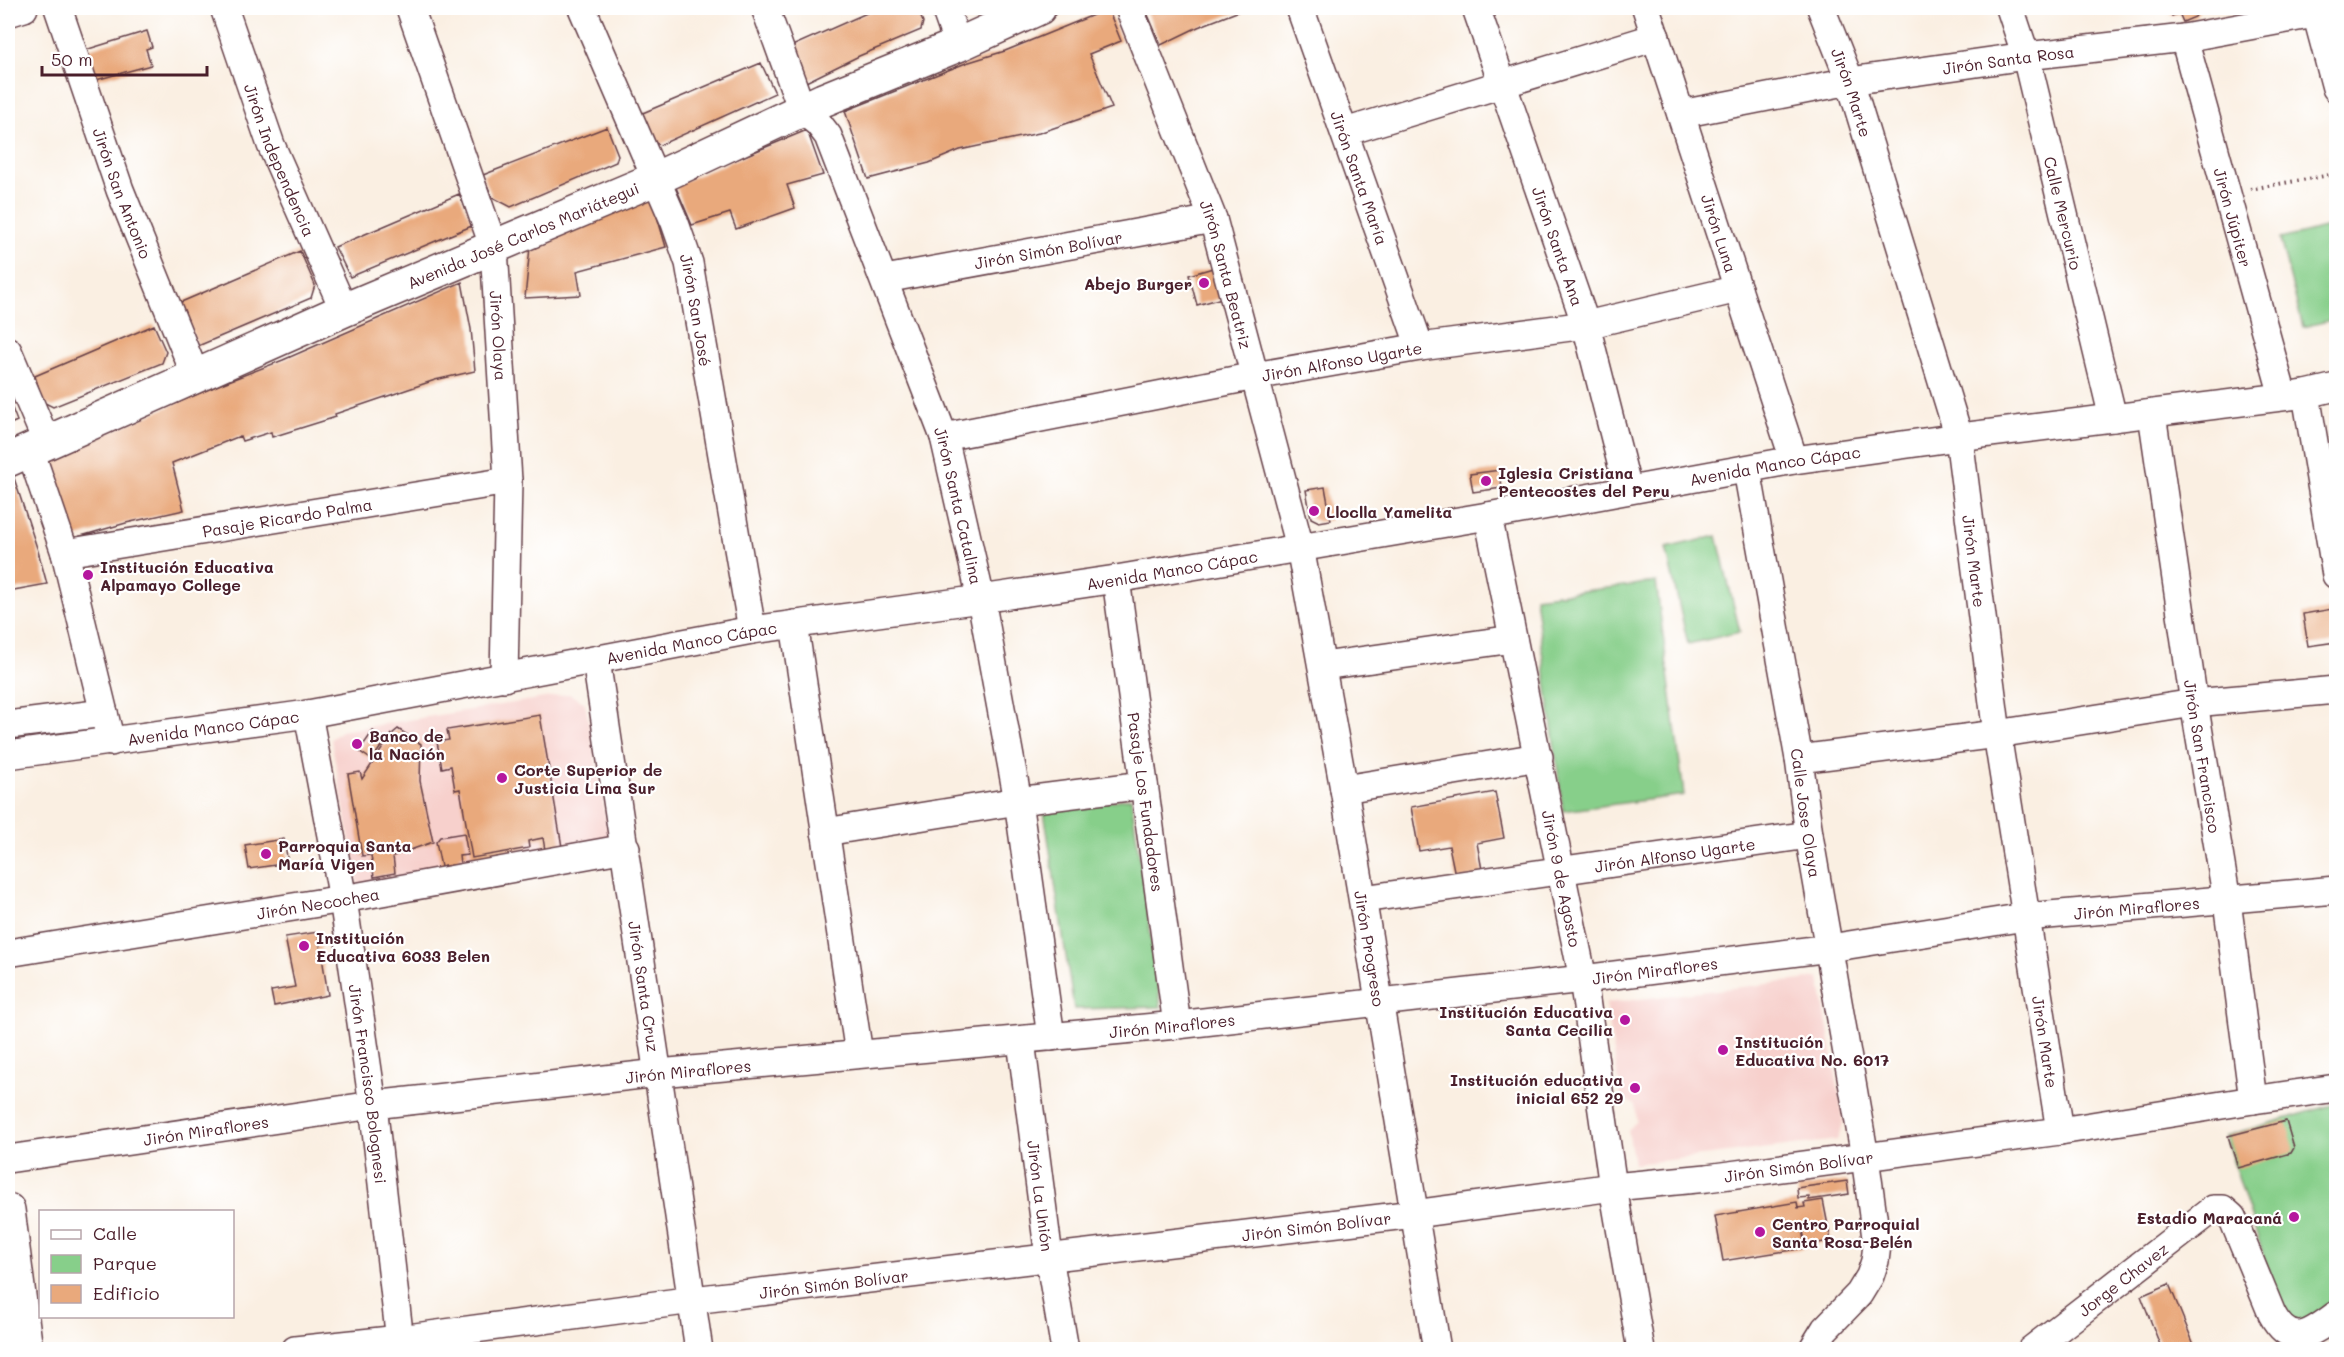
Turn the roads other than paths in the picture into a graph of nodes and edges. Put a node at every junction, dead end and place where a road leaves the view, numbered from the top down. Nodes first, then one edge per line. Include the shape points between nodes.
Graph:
1 (24, 8) edge
2 (58, 8) edge
3 (224, 8) edge
4 (410, 8) edge
5 (582, 8) edge
6 (765, 8) edge
7 (945, 8) edge
8 (1039, 8) edge
9 (1129, 8) edge
10 (1300, 8) edge
11 (1476, 8) edge
12 (1646, 8) edge
13 (1821, 8) edge
14 (2010, 8) edge
15 (2326, 12) edge
16 (8, 14) edge
17 (2226, 18) edge
18 (1656, 37) junction
19 (2184, 38) junction
20 (958, 45) junction
21 (2026, 56) junction
22 (1850, 81) junction
23 (1502, 85) junction
24 (2337, 88) edge
25 (802, 110) junction
26 (1681, 114) junction
27 (1345, 132) junction
28 (655, 179) junction
29 (1213, 219) junction
30 (494, 248) junction
31 (885, 279) junction
32 (1738, 289) junction
33 (344, 309) junction
34 (1586, 324) junction
35 (1420, 347) junction
36 (8, 351) edge
37 (1255, 376) junction
38 (196, 377) junction
39 (2337, 387) edge
40 (2294, 395) junction
41 (2152, 414) junction
42 (2113, 418) junction
43 (944, 437) junction
44 (1959, 437) junction
45 (28, 451) edge
46 (1794, 460) junction
47 (1746, 470) junction
48 (508, 481) junction
49 (1628, 490) junction
50 (1488, 516) junction
51 (1300, 547) junction
52 (65, 553) junction
53 (2337, 575) edge
54 (1116, 579) junction
55 (981, 600) junction
56 (794, 624) junction
57 (752, 630) junction
58 (1513, 639) junction
59 (596, 660) junction
60 (1323, 666) junction
61 (504, 678) junction
62 (2337, 690) edge
63 (2194, 703) junction
64 (104, 713) junction
65 (308, 714) junction
66 (69, 717) junction
67 (8, 725) edge
68 (1997, 734) junction
69 (111, 742) junction
70 (72, 747) junction
71 (8, 755) edge
72 (1539, 757) junction
73 (1799, 759) junction
74 (1144, 785) junction
75 (1344, 789) junction
76 (1018, 801) junction
77 (825, 832) junction
78 (1809, 834) junction
79 (626, 848) junction
80 (1561, 870) junction
81 (2337, 890) edge
82 (343, 899) junction
83 (1363, 899) junction
84 (2227, 901) junction
85 (2025, 917) junction
86 (1830, 948) junction
87 (8, 953) edge
88 (1583, 979) junction
89 (1380, 1002) junction
90 (1177, 1025) junction
91 (1051, 1037) junction
92 (1021, 1041) junction
93 (859, 1053) junction
94 (659, 1073) junction
95 (2337, 1088) edge
96 (2253, 1100) junction
97 (373, 1105) junction
98 (2060, 1131) junction
99 (1865, 1157) junction
100 (8, 1159) edge
101 (1613, 1187) junction
102 (8, 1210) edge
103 (1414, 1214) junction
104 (1049, 1257) junction
105 (693, 1300) junction
106 (2337, 1316) edge
107 (401, 1345) edge
108 (26, 1350) edge
109 (295, 1350) edge
110 (699, 1350) edge
111 (1065, 1350) edge
112 (1437, 1350) edge
113 (1641, 1350) edge
114 (1812, 1350) edge
115 (2031, 1350) edge

1 - 16 street
2 - 38 street, Jirón San Antonio via 120,190
3 - 33 street, Jirón Independencia via 271,145
4 - 30 street, Jirón Olaya
5 - 28 street, Jirón San José
6 - 25 street, Jirón Santa Catalina
7 - 20 street
8 - 20 main road, Avenida José Carlos Mariátegui
9 - 29 street, Jirón Santa Beatriz
10 - 27 street, Jirón Santa María
11 - 23 street, Jirón Santa Ana
12 - 18 street, Jirón Luna
13 - 22 street, Jirón Marte
14 - 21 street, Calle Mercurio
15 - 17 street, Jirón Santa Rosa
15 - 24 street
17 - 19 street, Jirón Santa Rosa
18 - 23 street
18 - 26 street, Jirón Luna
19 - 21 street, Jirón Santa Rosa
19 - 40 street, Jirón Júpiter via 2228,193
20 - 25 main road, Avenida José Carlos Mariátegui
21 - 22 street, Jirón Santa Rosa
21 - 42 street, Calle Mercurio
22 - 26 street, Jirón Santa Rosa
22 - 44 street, Jirón Marte
23 - 27 street
23 - 34 street, Jirón Santa Ana
25 - 28 main road, Avenida José Carlos Mariátegui
25 - 31 street, Jirón Santa Catalina via 828,136
26 - 32 street, Jirón Luna
27 - 35 street, Jirón Santa María
28 - 30 main road, Avenida José Carlos Mariátegui
28 - 57 street, Jirón San José via 692,275
29 - 31 street, Jirón Simón Bolívar
29 - 37 street, Jirón Santa Beatriz
30 - 33 main road, Avenida José Carlos Mariátegui
30 - 48 street, Jirón Olaya
31 - 43 street, Jirón Santa Catalina
32 - 34 street, Jirón Alfonso Ugarte
32 - 46 street, Jirón Luna
33 - 38 main road, Avenida José Carlos Mariátegui
34 - 35 street, Jirón Alfonso Ugarte
34 - 49 street, Jirón Santa Ana
35 - 37 street, Jirón Alfonso Ugarte
36 - 45 street
37 - 43 street, Jirón Alfonso Ugarte
37 - 51 street, Jirón Santa Beatriz
38 - 45 main road, Avenida José Carlos Mariátegui
39 - 40 street, Avenida Manco Cápac
40 - 41 street, Avenida Manco Cápac
40 - 53 street, Jirón Júpiter
41 - 42 street, Avenida Manco Cápac
41 - 63 street, Jirón San Francisco
42 - 44 street, Avenida Manco Cápac
43 - 55 street, Jirón Santa Catalina
44 - 46 street, Avenida Manco Cápac
44 - 68 street, Jirón Marte
45 - 52 street
46 - 47 street, Avenida Manco Cápac
47 - 49 street, Avenida Manco Cápac
47 - 73 street, Calle Jose Olaya
48 - 52 street, Pasaje Ricardo Palma
48 - 61 street, Jirón Olaya
49 - 50 street, Avenida Manco Cápac
50 - 51 street, Avenida Manco Cápac
50 - 58 street, Jirón 9 de Agosto
51 - 54 street, Avenida Manco Cápac
51 - 60 street, Jirón Progreso
52 - 64 street
54 - 55 street, Avenida Manco Cápac
54 - 74 street, Pasaje Los Fundadores
55 - 56 street, Avenida Manco Cápac
55 - 76 street, Jirón Santa Catalina
56 - 57 street, Avenida Manco Cápac
56 - 77 street
57 - 59 street, Avenida Manco Cápac
58 - 60 street
58 - 72 street, Jirón 9 de Agosto
59 - 61 street, Avenida Manco Cápac
59 - 79 street, Jirón Santa Cruz
60 - 75 street, Jirón Progreso
61 - 65 street, Avenida Manco Cápac
62 - 63 street
63 - 68 street
63 - 84 street, Jirón San Francisco
64 - 66 street
64 - 69 street
65 - 69 street, Avenida Manco Cápac
65 - 82 street, Jirón Francisco Bolognesi
66 - 67 street
66 - 70 street
68 - 73 street
68 - 85 street, Jirón Marte
69 - 70 street, Avenida Manco Cápac
70 - 71 street, Avenida Manco Cápac
72 - 75 street
72 - 80 street, Jirón 9 de Agosto
73 - 78 street, Calle Jose Olaya
74 - 76 street
74 - 90 street, Pasaje Los Fundadores
75 - 83 street, Jirón Progreso
76 - 77 street
76 - 91 street, Jirón Santa Catalina
77 - 93 street
78 - 80 street, Jirón Alfonso Ugarte
78 - 86 street, Calle Jose Olaya
79 - 82 street, Jirón Necochea
79 - 94 street, Jirón Santa Cruz
80 - 83 street, Jirón Alfonso Ugarte
80 - 88 street, Jirón 9 de Agosto
81 - 84 street, Jirón Miraflores
82 - 87 street, Jirón Necochea
82 - 97 street, Jirón Francisco Bolognesi
83 - 89 street, Jirón Progreso
84 - 85 street, Jirón Miraflores
84 - 96 street, Jirón San Francisco
85 - 86 street, Jirón Miraflores
85 - 98 street, Jirón Marte
86 - 88 street, Jirón Miraflores
86 - 99 street, Calle Jose Olaya
88 - 89 street, Jirón Miraflores
88 - 101 street, Jirón 9 de Agosto
89 - 90 street, Jirón Miraflores
89 - 103 street, Jirón Progreso
90 - 91 street, Jirón Miraflores
91 - 92 street, Jirón Miraflores
92 - 93 street, Jirón Miraflores
92 - 104 street, Jirón La Unión
93 - 94 street, Jirón Miraflores
94 - 97 street, Jirón Miraflores
94 - 105 street, Jirón Santa Cruz
95 - 96 street, Jirón Simón Bolívar
96 - 98 street, Jirón Simón Bolívar
97 - 100 street, Jirón Miraflores
97 - 107 street, Jirón Francisco Bolognesi
98 - 99 street, Jirón Simón Bolívar
99 - 101 street, Jirón Simón Bolívar
99 - 114 street, Calle Jose Olaya via 1877,1245 1875,1261 1859,1294 1825,1329
101 - 103 street, Jirón Simón Bolívar
101 - 113 street, Jirón 9 de Agosto
102 - 108 main road
103 - 104 street, Jirón Simón Bolívar
103 - 112 street, Jirón Progreso
104 - 105 street, Jirón Simón Bolívar
104 - 111 street, Jirón La Unión
105 - 107 street, Jirón Simón Bolívar
105 - 110 street, Jirón Santa Cruz
106 - 115 street, Jorge Chavez via 2314,1332 2288,1334 2278,1324 2232,1217 2223,1209 2213,1209
107 - 109 street, Jirón Simón Bolívar

